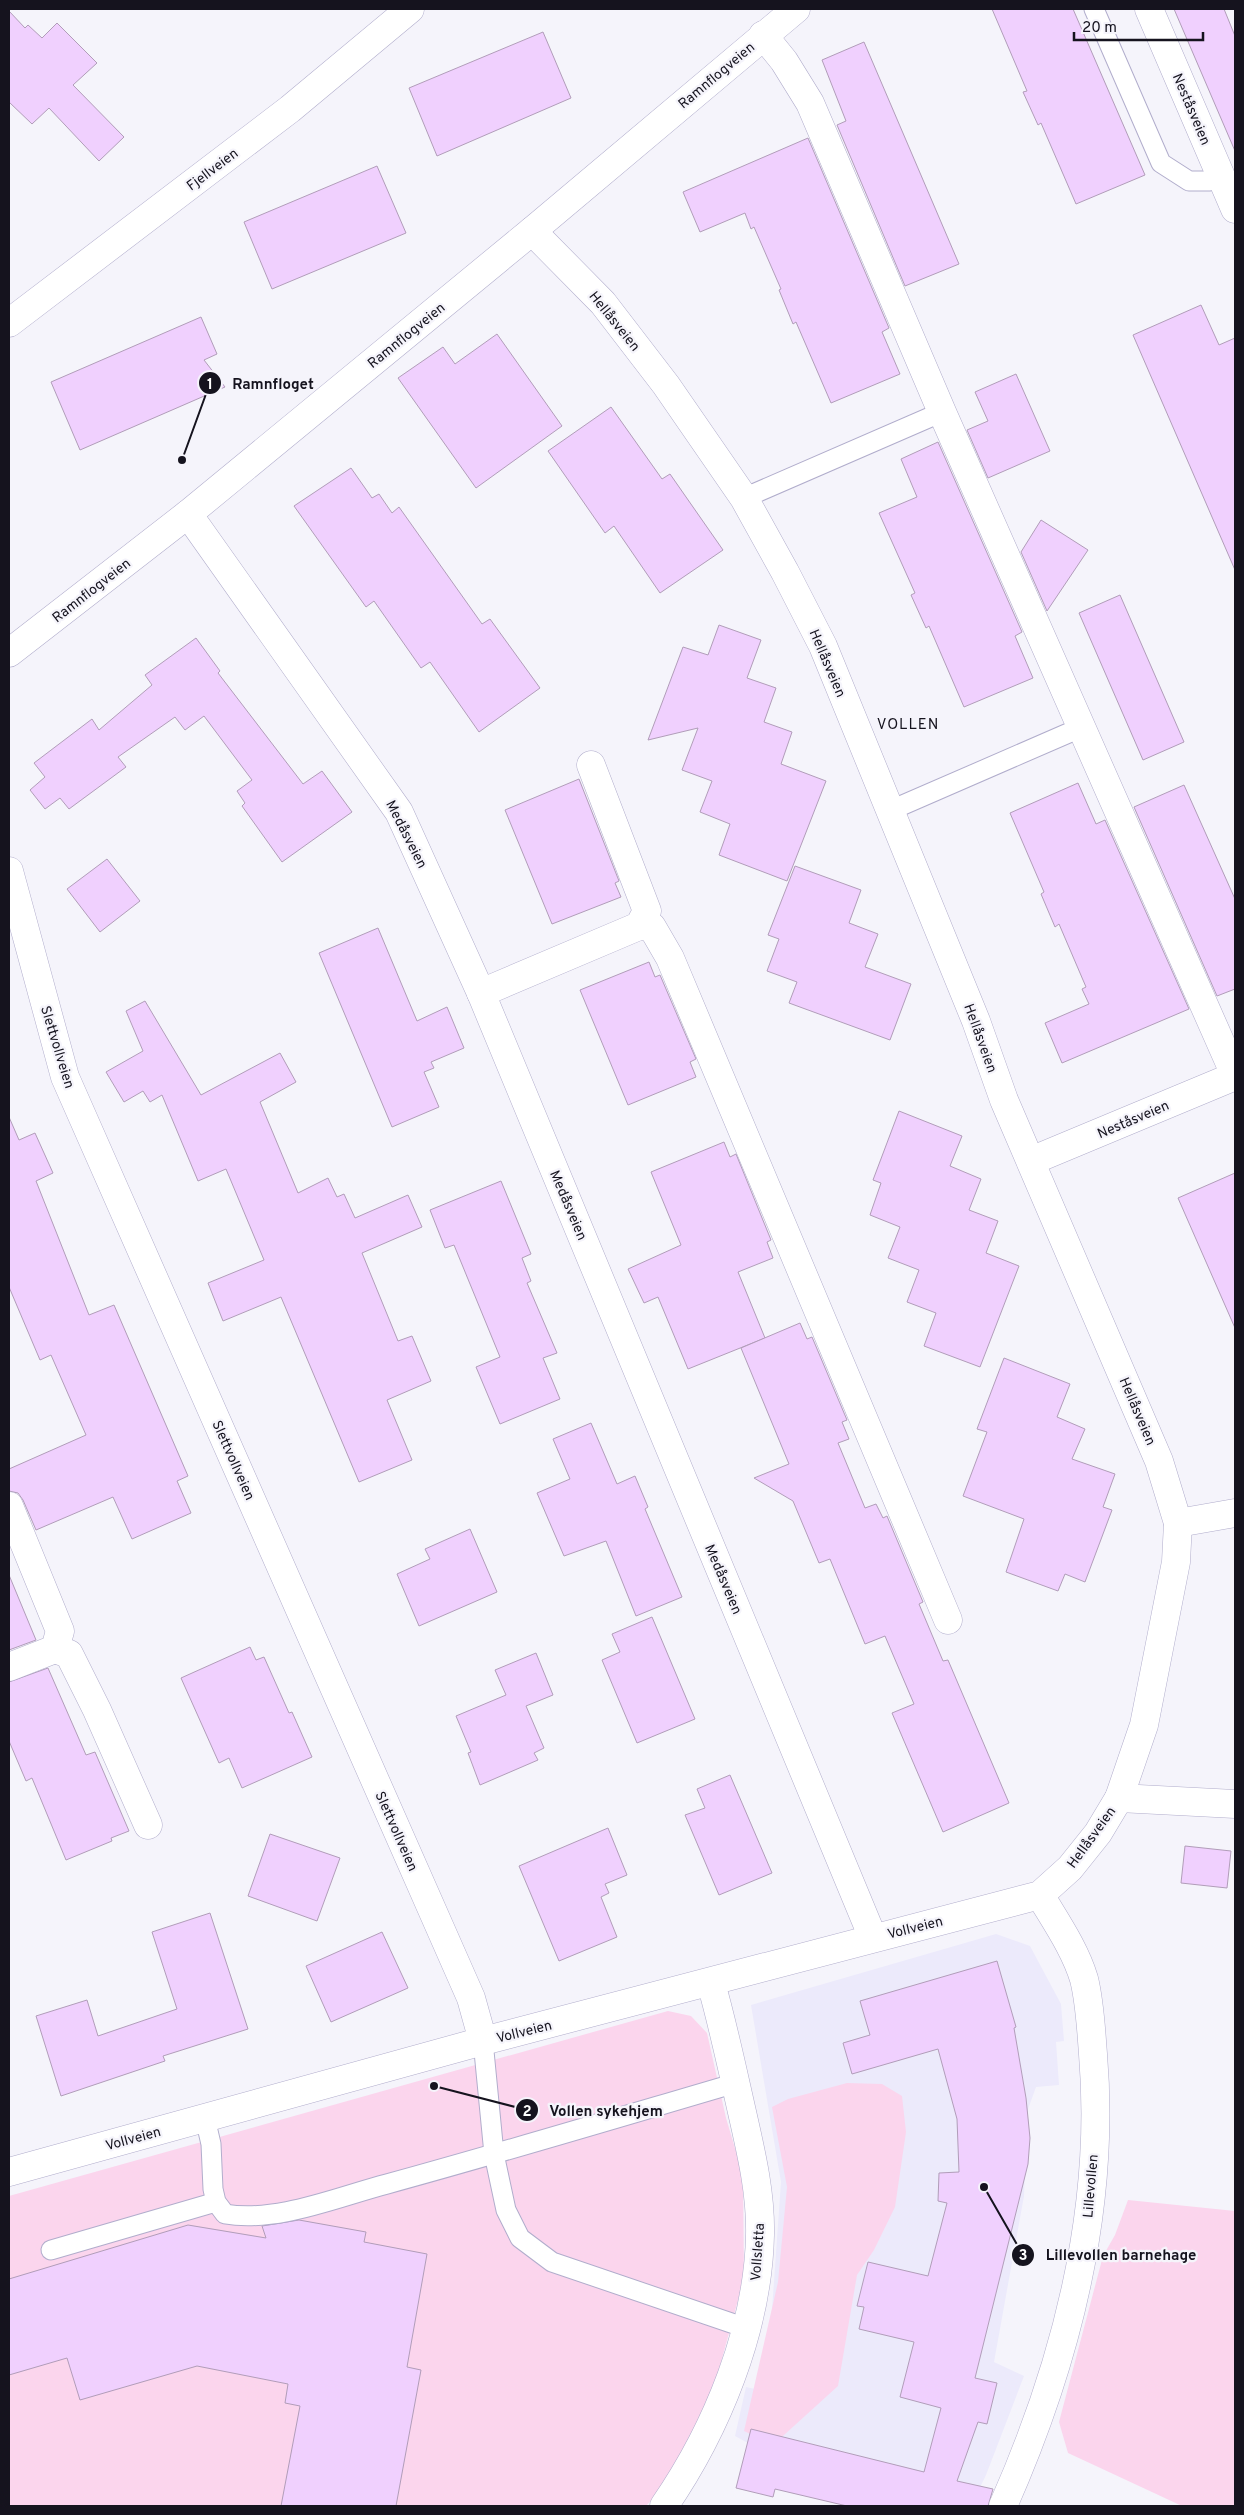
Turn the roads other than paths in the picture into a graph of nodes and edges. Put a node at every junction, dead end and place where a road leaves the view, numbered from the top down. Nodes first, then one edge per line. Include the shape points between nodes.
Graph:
1 (410, 9) edge
2 (796, 9) edge
3 (1094, 9) edge
4 (1149, 9) edge
5 (764, 35) junction
6 (1222, 178) junction
7 (1235, 209) edge
8 (532, 231) junction
9 (9, 323) edge
10 (942, 412) junction
11 (744, 498) junction
12 (188, 514) junction
13 (9, 653) edge
14 (1080, 728) junction
15 (591, 765) dead end
16 (889, 811) junction
17 (9, 871) edge
18 (639, 926) junction
19 (481, 993) junction
20 (1235, 1076) edge
21 (1031, 1161) junction
22 (9, 1506) edge
23 (1235, 1513) edge
24 (1178, 1523) junction
25 (948, 1620) dead end
26 (55, 1649) junction
27 (9, 1667) edge
28 (1119, 1798) junction
29 (1235, 1804) edge
30 (148, 1826) dead end
31 (1040, 1895) junction
32 (874, 1938) junction
33 (711, 1983) junction
34 (483, 2041) junction
35 (736, 2083) junction
36 (204, 2118) junction
37 (494, 2154) junction
38 (9, 2172) edge
39 (216, 2202) junction
40 (52, 2250) dead end
41 (746, 2328) junction
42 (664, 2506) edge
43 (1003, 2506) edge

1 - 9 street, Fjellveien via 290,109
2 - 5 street, Ramnflogveien
3 - 6 lane via 1161,163 1189,181
4 - 6 street, Neståsveien
5 - 8 street, Ramnflogveien
5 - 10 street via 810,104
6 - 7 street, Neståsveien
8 - 11 street, Hellåsveien via 603,303 666,385
8 - 12 street, Ramnflogveien
10 - 11 lane
10 - 14 street
11 - 16 street, Hellåsveien via 823,646
12 - 13 street, Ramnflogveien
12 - 19 street, Medåsveien via 399,812
14 - 16 lane
14 - 20 street
15 - 18 street via 647,911
16 - 21 street, Hellåsveien
17 - 34 street, Slettvollveien via 65,1077 471,1998
18 - 19 street
18 - 25 street via 652,927 670,958
19 - 32 street, Medåsveien
20 - 21 street, Neståsveien
21 - 24 street, Hellåsveien via 1159,1461
22 - 26 street via 60,1631
23 - 24 street
24 - 28 street, Hellåsveien via 1176,1562 1146,1716
26 - 27 street
26 - 30 street via 69,1654
28 - 29 street
28 - 31 street, Hellåsveien via 1098,1833 1070,1868
31 - 32 street, Vollveien
31 - 43 street, Lillevollen via 1073,1952 1084,1979 1097,2100 1084,2252 1066,2325 1030,2440
32 - 33 street, Vollveien
33 - 34 street, Vollveien
33 - 35 street, Vollsletta
34 - 36 street, Vollveien
34 - 37 lane
35 - 37 lane
35 - 41 street, Vollsletta via 756,2177 760,2234 755,2285
36 - 38 street, Vollveien
36 - 39 lane via 211,2144
37 - 39 lane via 288,2212 246,2218 225,2214
37 - 41 lane via 506,2210 520,2238 552,2262
39 - 40 lane
41 - 42 street, Vollsletta via 715,2418 692,2463

